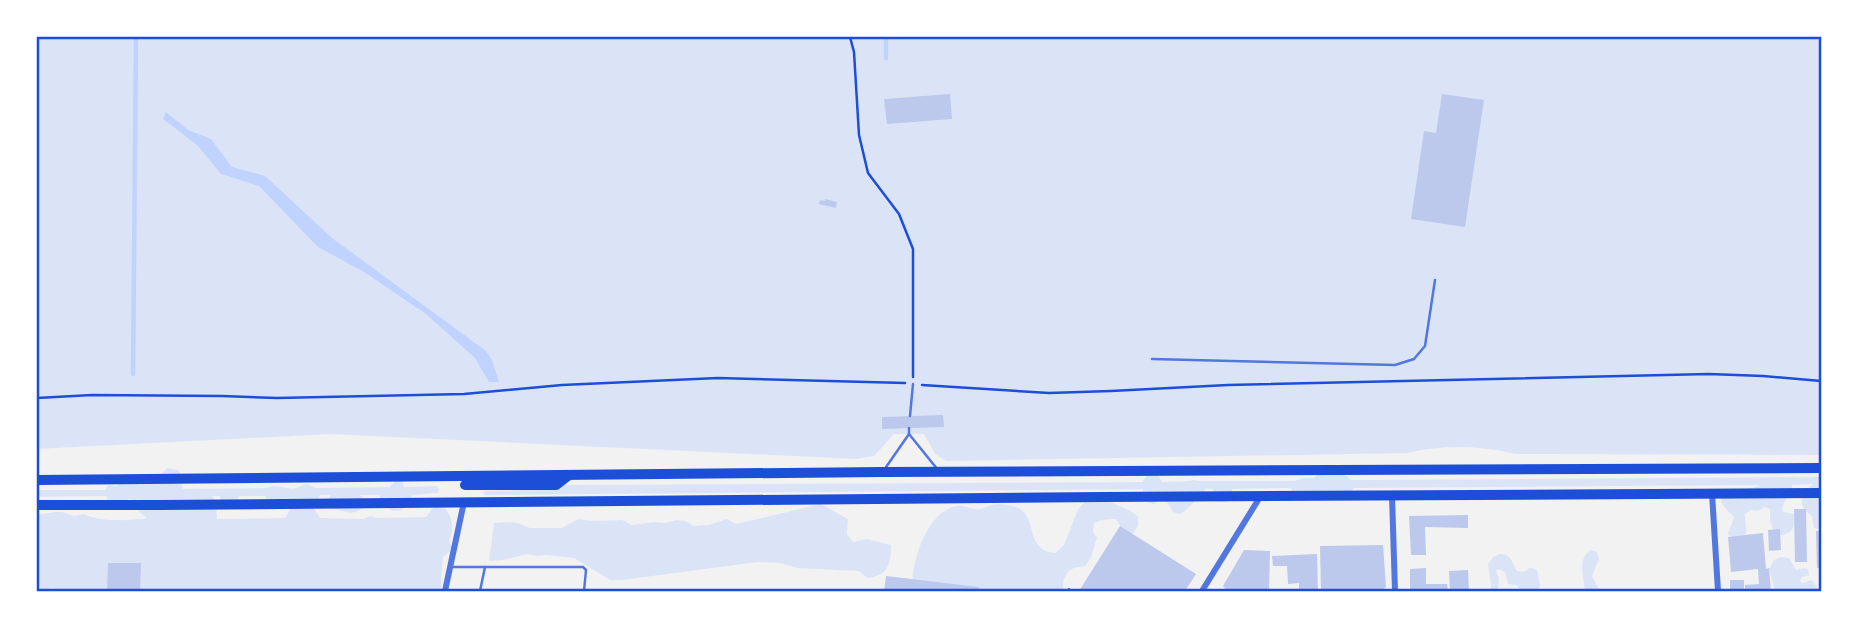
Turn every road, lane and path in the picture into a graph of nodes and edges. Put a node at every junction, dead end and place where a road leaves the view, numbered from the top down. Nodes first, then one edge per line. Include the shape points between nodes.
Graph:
1 (850, 37) edge
2 (1435, 280) dead end
3 (1152, 359) dead end
4 (1821, 381) edge
5 (913, 384) junction
6 (37, 398) edge
7 (910, 416) dead end
8 (909, 428) dead end
9 (909, 434) junction
10 (1821, 468) edge
11 (882, 472) junction
12 (940, 472) junction
13 (37, 480) edge
14 (465, 481) junction
15 (1712, 493) junction
16 (1821, 494) edge
17 (1392, 495) junction
18 (1260, 497) junction
19 (464, 502) junction
20 (37, 505) edge
21 (450, 567) junction
22 (485, 567) junction
23 (445, 591) edge
24 (480, 591) edge
25 (584, 591) edge
26 (1202, 591) edge
27 (1395, 591) edge
28 (1718, 591) edge

1 - 5 path via 859,135 868,173 899,214 913,249
2 - 3 lane via 1425,346 1414,359 1395,365
4 - 5 path via 1697,375 1049,393
5 - 6 path via 718,378 464,394
5 - 7 lane
8 - 9 lane
9 - 11 lane
9 - 12 lane
10 - 12 highway
11 - 12 highway
11 - 14 highway via 570,475
13 - 14 highway
14 - 19 highway
15 - 16 highway
15 - 17 highway
15 - 28 street
17 - 18 highway
17 - 27 street
18 - 19 highway
18 - 26 street
19 - 20 highway
19 - 21 street
21 - 22 lane
21 - 23 street
22 - 24 lane
22 - 25 lane via 583,567

